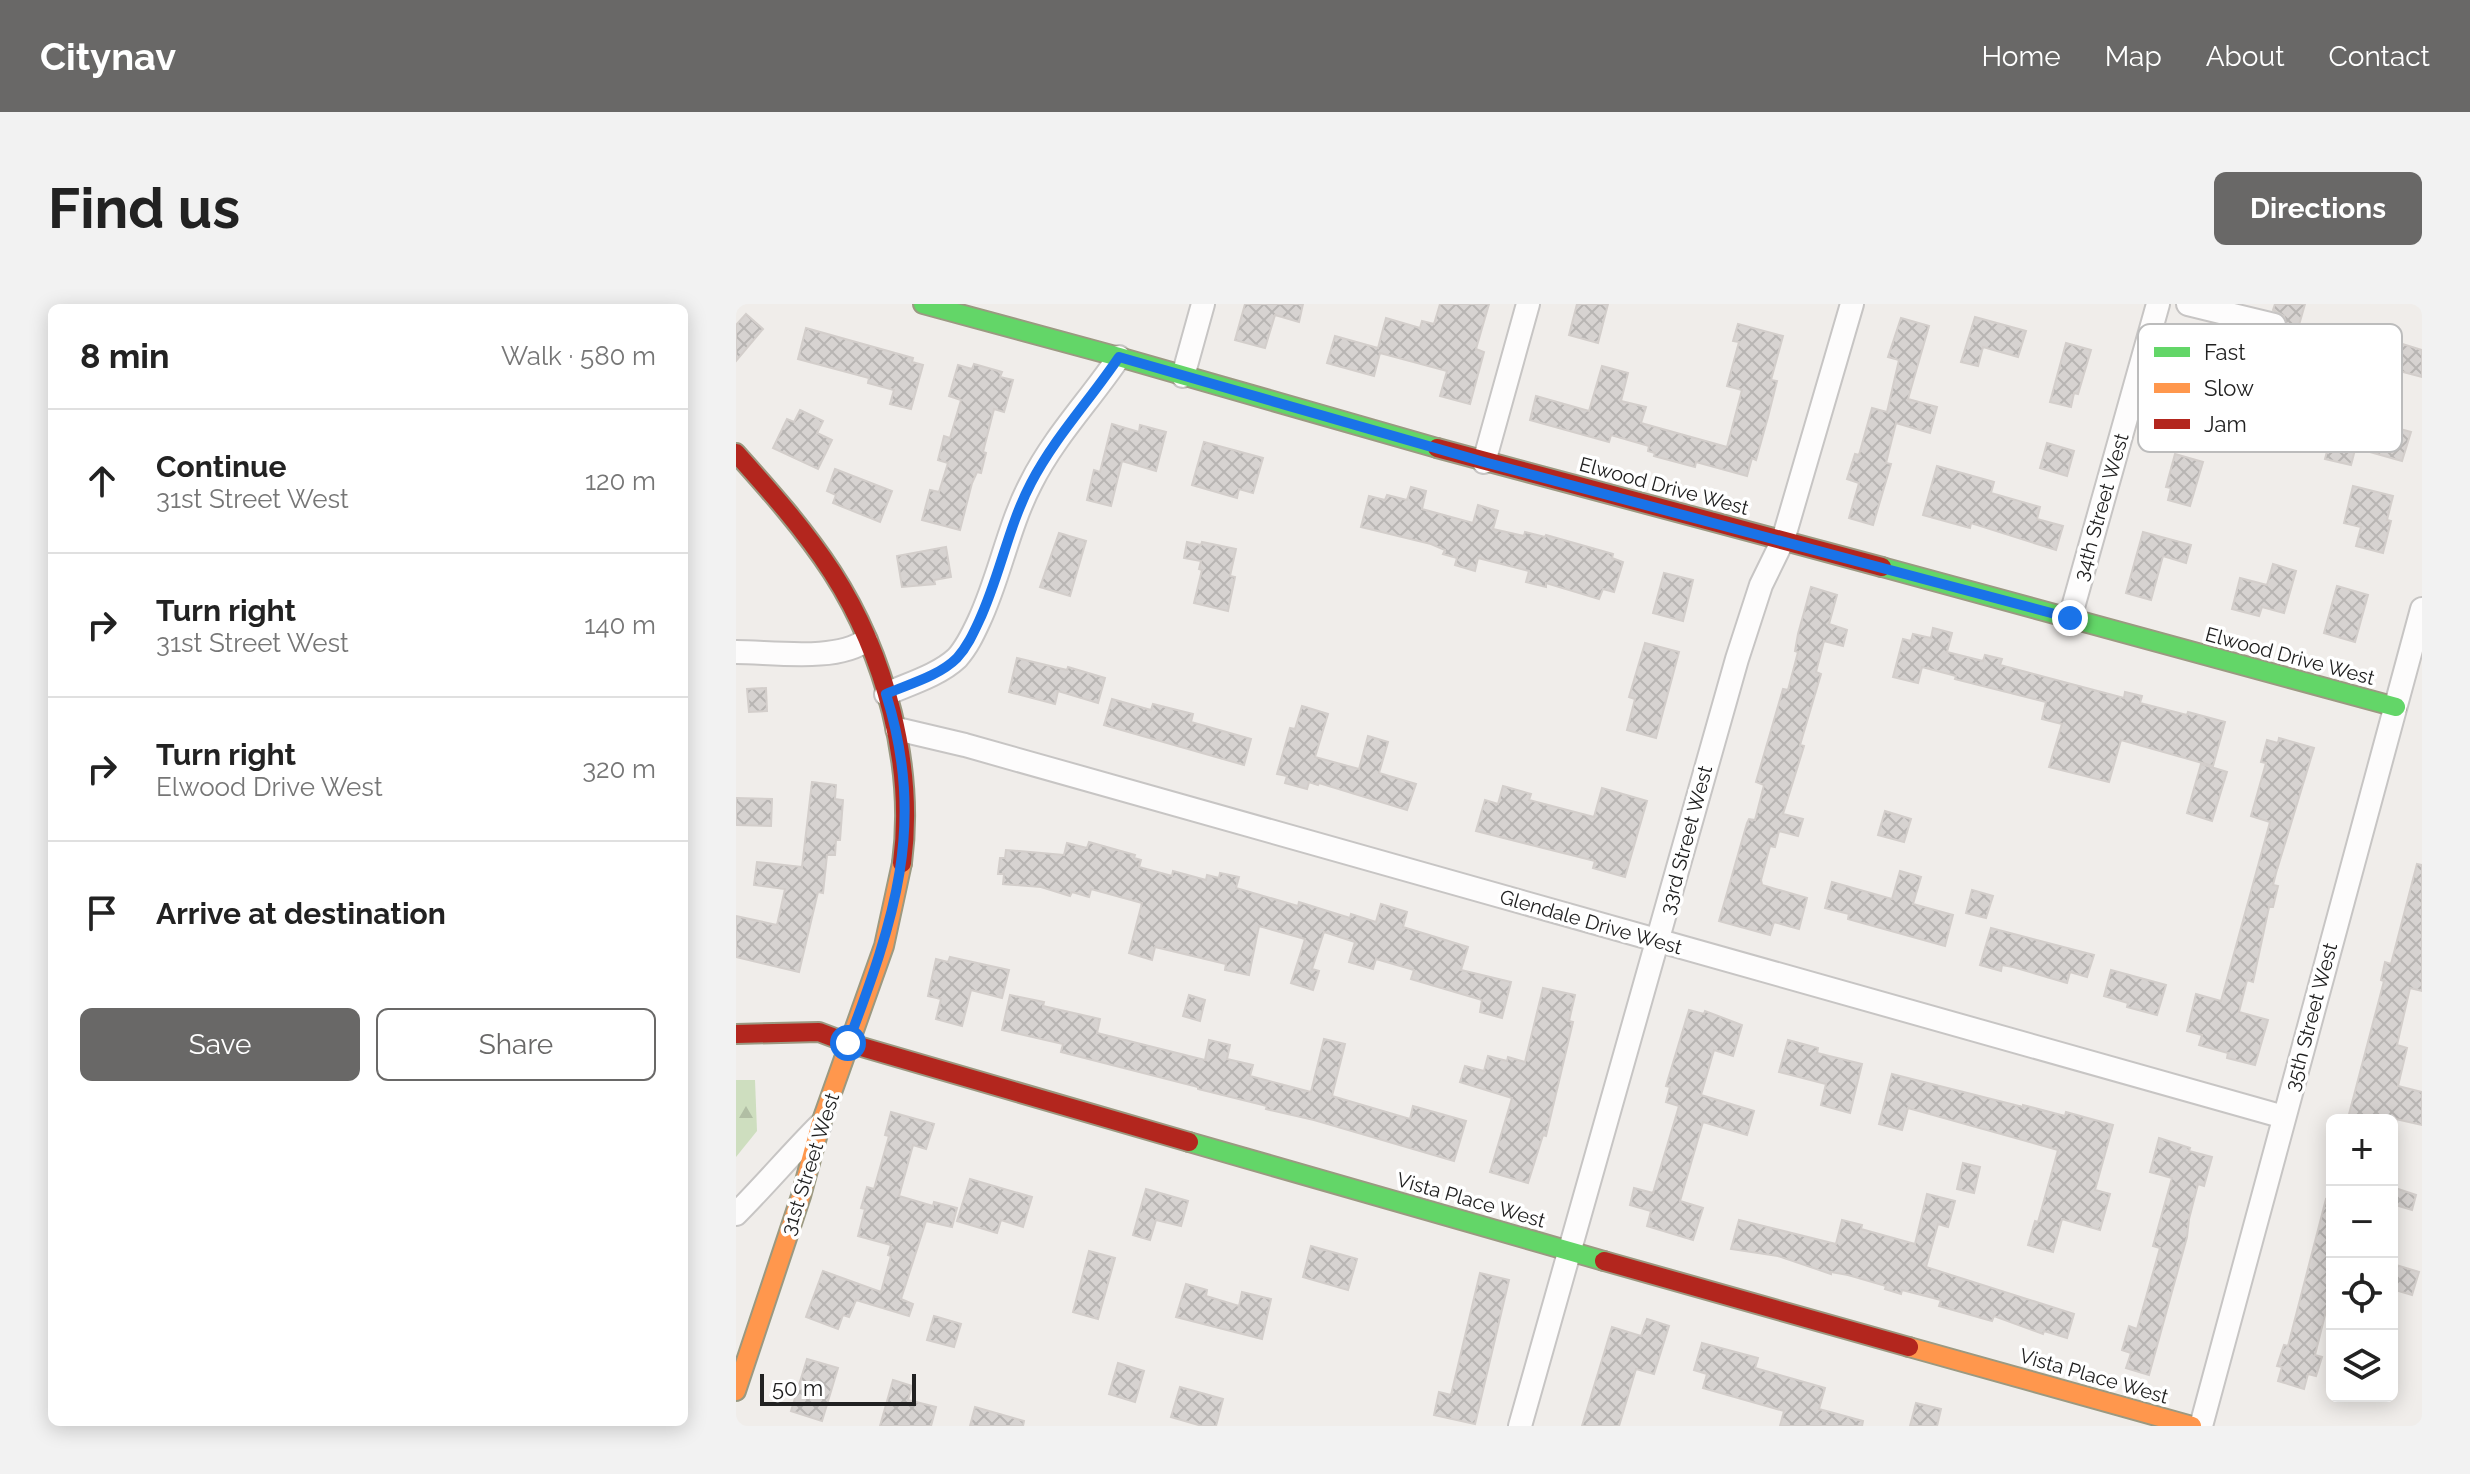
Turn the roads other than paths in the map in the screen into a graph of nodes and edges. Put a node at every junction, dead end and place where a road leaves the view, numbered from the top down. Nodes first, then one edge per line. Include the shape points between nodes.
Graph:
1 (923, 304) edge
2 (1203, 304) edge
3 (1528, 304) edge
4 (1852, 304) edge
5 (2158, 304) edge
6 (2188, 304) edge
7 (2152, 324) edge
8 (2270, 324) edge
9 (1119, 357) junction
10 (2138, 375) edge
11 (1183, 376) junction
12 (736, 453) edge
13 (1484, 462) junction
14 (1783, 540) junction
15 (2422, 609) edge
16 (2070, 618) junction
17 (866, 640) junction
18 (736, 652) edge
19 (886, 694) junction
20 (2396, 707) junction
21 (897, 729) junction
22 (1658, 941) junction
23 (736, 1034) edge
24 (848, 1043) junction
25 (2284, 1117) junction
26 (820, 1125) junction
27 (736, 1214) edge
28 (1571, 1252) junction
29 (736, 1391) edge
30 (1520, 1426) edge
31 (2192, 1426) edge
32 (2201, 1426) edge

1 - 9 street, Elwood Drive West
2 - 11 street
3 - 13 street
4 - 14 street, 33rd Street West
5 - 7 street, 34th Street West
6 - 8 street
9 - 11 street, Elwood Drive West
9 - 19 street via 1030,485 994,589 969,642 939,670
10 - 16 street, 34th Street West
11 - 13 street, Elwood Drive West
12 - 17 street, 31st Street West via 829,566
13 - 14 street, Elwood Drive West
14 - 16 street, Elwood Drive West
14 - 22 street, 33rd Street West via 1761,585 1737,659
15 - 20 street, 35th Street West
16 - 20 street, Elwood Drive West
17 - 18 street via 836,653
17 - 19 street, 31st Street West
19 - 21 street, 31st Street West
20 - 25 street, 35th Street West
21 - 22 street, Glendale Drive West
21 - 24 street, 31st Street West via 905,784 900,882
22 - 25 street, Glendale Drive West
22 - 28 street, 33rd Street West
23 - 24 street, Vista Place West via 819,1032
24 - 26 street, 31st Street West
24 - 28 street, Vista Place West
25 - 32 street, 35th Street West
26 - 27 street
26 - 29 street, 31st Street West
28 - 30 street, 33rd Street West
28 - 31 street, Vista Place West

